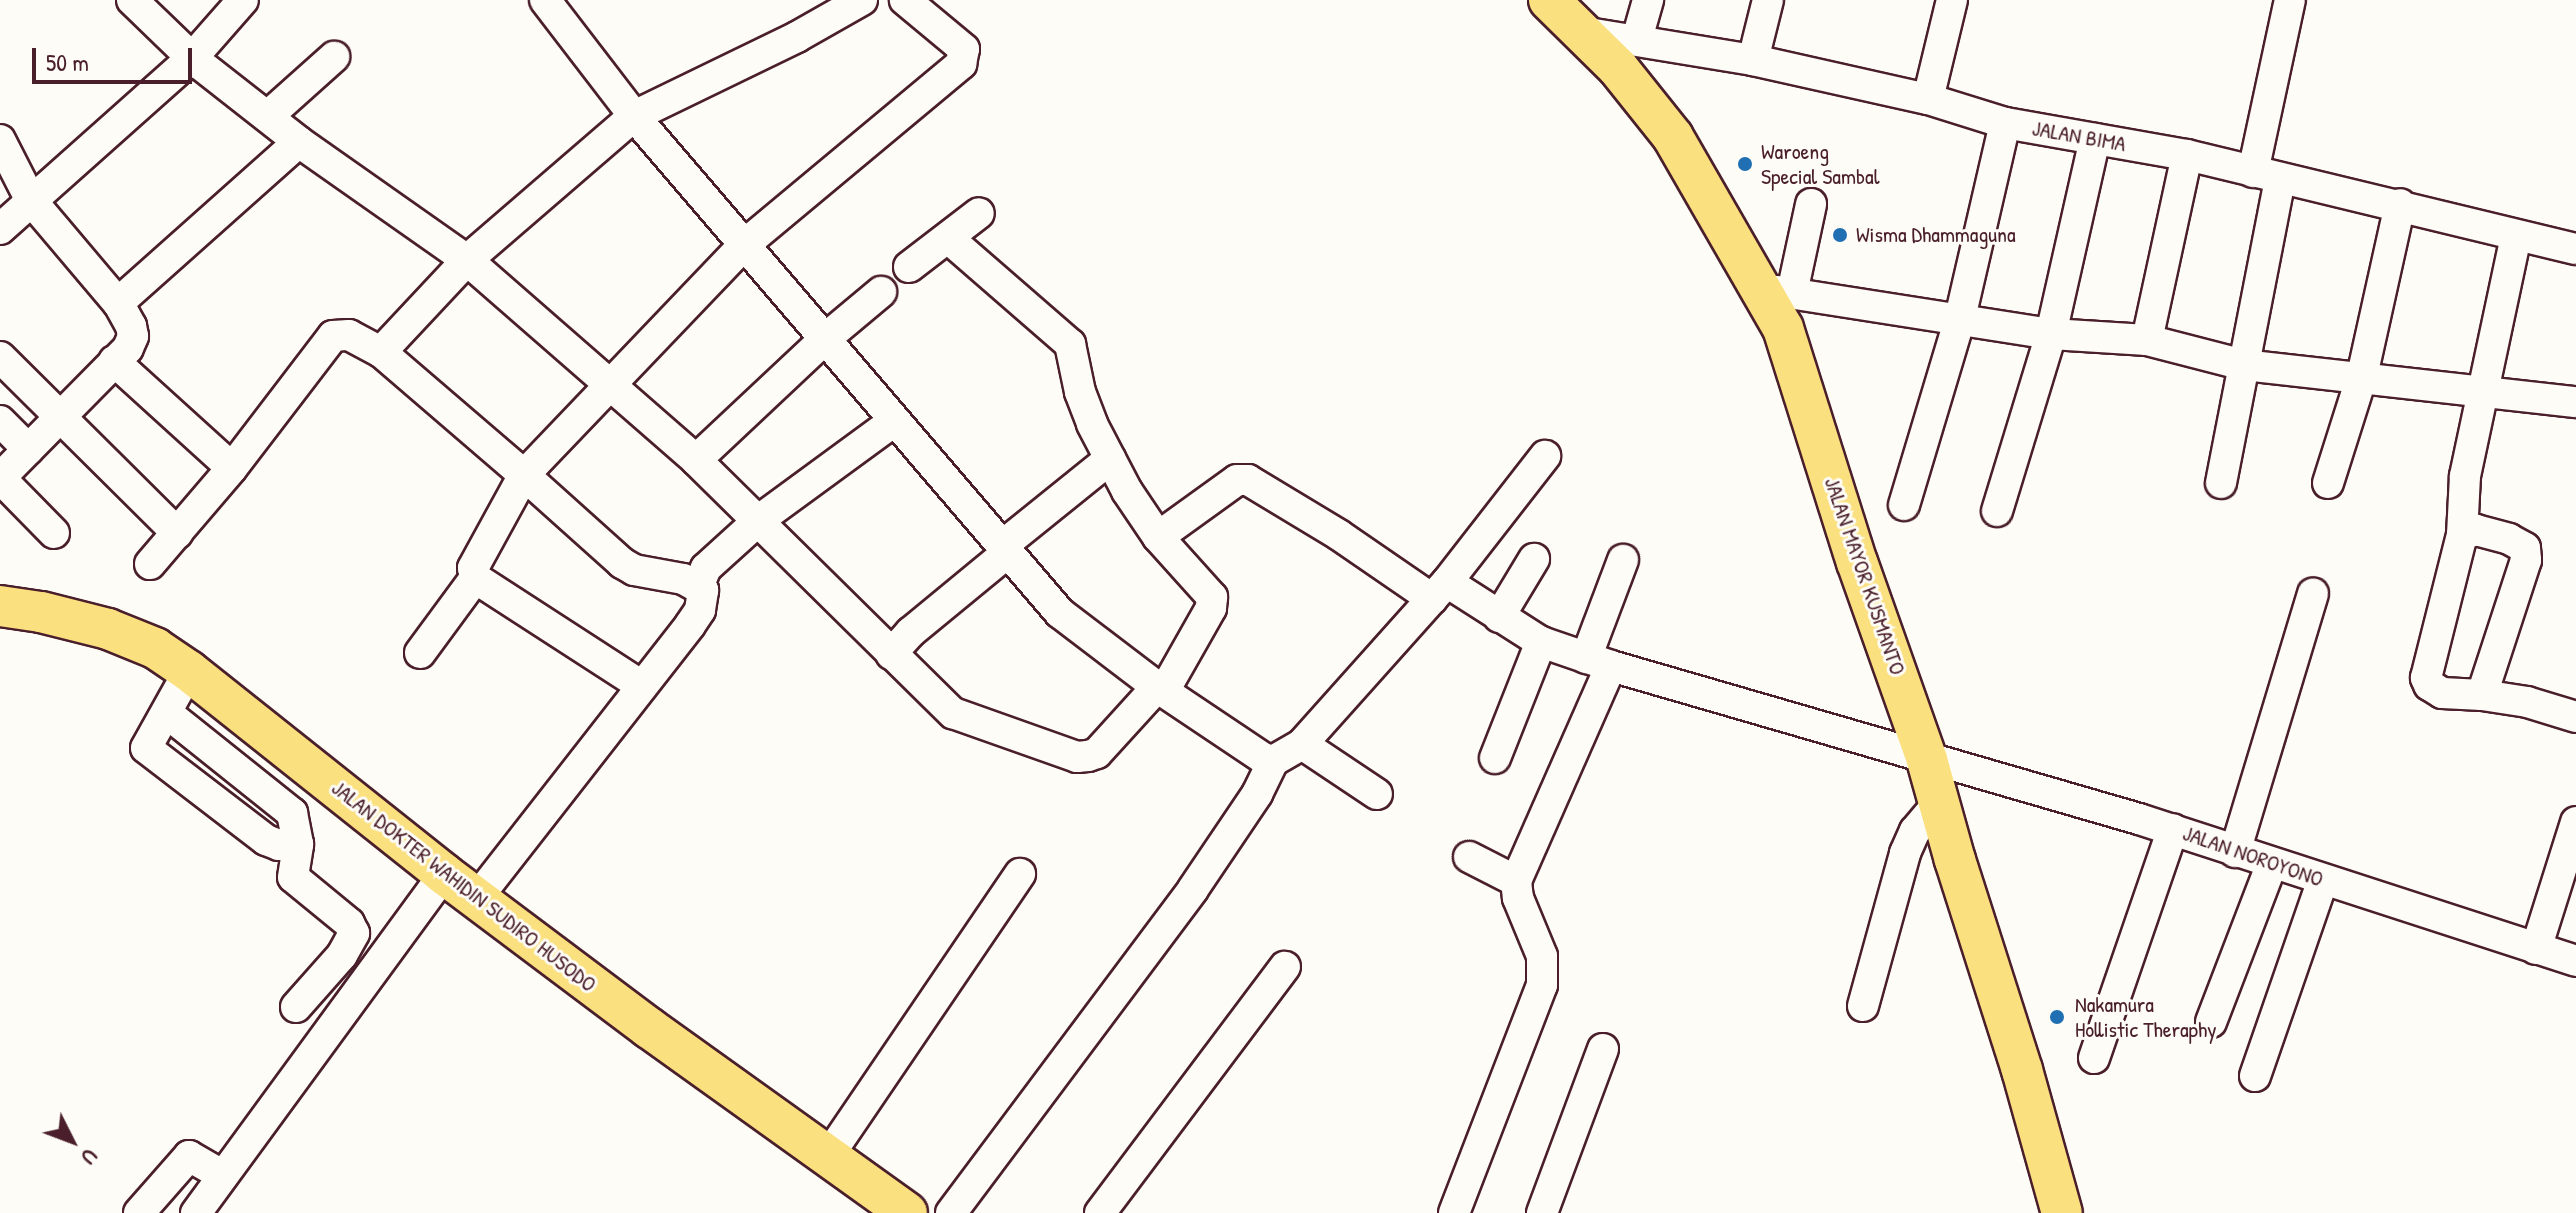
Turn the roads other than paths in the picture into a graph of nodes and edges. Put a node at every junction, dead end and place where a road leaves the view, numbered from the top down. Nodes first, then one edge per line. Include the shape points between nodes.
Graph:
1 (132, 0) edge
2 (243, 0) edge
3 (545, 0) edge
4 (862, 0) edge
5 (905, 0) edge
6 (1549, 0) edge
7 (1648, 0) edge
8 (1768, 0) edge
9 (1952, 0) edge
10 (2290, 0) edge
11 (1582, 32) junction
12 (1637, 39) junction
13 (334, 57) dead end
14 (192, 58) junction
15 (1753, 60) junction
16 (1928, 99) junction
17 (268, 116) junction
18 (634, 116) junction
19 (2005, 123) junction
20 (2095, 139) junction
21 (0, 140) edge
22 (299, 142) junction
23 (2187, 155) junction
24 (2266, 176) junction
25 (30, 199) junction
26 (1811, 204) dead end
27 (2400, 204) junction
28 (979, 213) dead end
29 (0, 229) edge
30 (2516, 237) junction
31 (948, 238) junction
32 (744, 245) junction
33 (2576, 249) edge
34 (467, 260) junction
35 (909, 267) dead end
36 (881, 292) dead end
37 (1777, 294) junction
38 (118, 303) junction
39 (1960, 318) junction
40 (2051, 334) junction
41 (826, 338) junction
42 (2147, 340) junction
43 (381, 352) junction
44 (0, 357) edge
45 (114, 361) junction
46 (2244, 365) junction
47 (2362, 376) junction
48 (609, 385) junction
49 (2482, 389) junction
50 (2576, 402) edge
51 (62, 418) junction
52 (0, 421) edge
53 (893, 422) junction
54 (28, 449) junction
55 (1545, 456) dead end
56 (1110, 459) junction
57 (696, 460) junction
58 (232, 468) junction
59 (524, 475) junction
60 (0, 478) edge
61 (2221, 483) dead end
62 (2328, 483) dead end
63 (1904, 505) dead end
64 (1997, 511) dead end
65 (759, 520) junction
66 (54, 533) dead end
67 (177, 533) junction
68 (2462, 535) junction
69 (1158, 537) junction
70 (1005, 549) junction
71 (1534, 559) dead end
72 (1623, 560) dead end
73 (150, 564) dead end
74 (475, 578) junction
75 (703, 590) junction
76 (1440, 590) junction
77 (2313, 593) dead end
78 (0, 606) edge
79 (1499, 617) junction
80 (1541, 642) junction
81 (420, 653) dead end
82 (891, 654) junction
83 (1599, 662) junction
84 (189, 671) junction
85 (642, 686) junction
86 (1160, 689) junction
87 (2482, 695) junction
88 (168, 714) junction
89 (2576, 717) edge
90 (1302, 744) junction
91 (1495, 758) dead end
92 (1927, 760) junction
93 (1273, 761) junction
94 (1377, 794) dead end
95 (1939, 802) junction
96 (2576, 822) edge
97 (2173, 829) junction
98 (298, 844) junction
99 (2235, 852) junction
100 (1469, 857) dead end
101 (2272, 863) junction
102 (444, 874) junction
103 (1020, 874) dead end
104 (2323, 880) junction
105 (1516, 881) junction
106 (477, 898) junction
107 (350, 945) junction
108 (2536, 949) junction
109 (2576, 961) edge
110 (376, 964) junction
111 (1285, 967) dead end
112 (1863, 1006) dead end
113 (296, 1007) dead end
114 (2211, 1022) dead end
115 (1603, 1049) dead end
116 (2094, 1058) dead end
117 (2255, 1076) dead end
118 (829, 1155) junction
119 (223, 1176) junction
120 (2055, 1190) edge
121 (139, 1213) edge
122 (196, 1213) edge
123 (907, 1213) edge
124 (951, 1213) edge
125 (1100, 1213) edge
126 (1454, 1213) edge
127 (1542, 1213) edge

1 - 14 street
2 - 14 street
3 - 18 street
4 - 18 street
5 - 32 street via 964,49 961,64
6 - 11 main road, JALAN MAYOR KUSMANTO
7 - 12 street
8 - 15 street
9 - 16 street
10 - 24 street
11 - 12 street, JALAN BIMA
11 - 37 main road, JALAN MAYOR KUSMANTO via 1673,137
12 - 15 street, JALAN BIMA
13 - 17 street
14 - 17 street
14 - 25 street
15 - 16 street, JALAN BIMA
16 - 19 street, JALAN BIMA
17 - 22 street
18 - 32 street
18 - 34 street
19 - 20 street, JALAN BIMA
19 - 39 street
20 - 23 street, JALAN BIMA
20 - 40 street
21 - 25 street
22 - 34 street
22 - 38 street
23 - 24 street, JALAN BIMA
23 - 42 street
24 - 27 street, JALAN BIMA
24 - 46 street
25 - 29 street
25 - 38 street
26 - 37 street
27 - 30 street, JALAN BIMA
27 - 47 street
28 - 31 street
30 - 33 street, JALAN BIMA
30 - 49 street
31 - 35 street
31 - 56 street via 1070,344 1080,392
32 - 41 street
32 - 48 street
34 - 43 street
34 - 48 street
36 - 41 street
37 - 39 street
37 - 92 main road, JALAN MAYOR KUSMANTO via 1857,562
38 - 45 street via 133,336
39 - 40 street
39 - 63 street
40 - 42 street
40 - 64 street
41 - 53 street
41 - 57 street
42 - 46 street
43 - 58 street via 349,335 333,336
43 - 59 street
44 - 51 street
45 - 51 street
45 - 58 street
46 - 47 street
46 - 61 street
47 - 49 street
47 - 62 street
48 - 57 street
48 - 59 street
49 - 50 street
49 - 68 street via 2465,476
51 - 54 street
51 - 67 street
52 - 54 street
53 - 65 street
53 - 70 street
54 - 60 street
55 - 76 street
56 - 69 street
56 - 70 street
57 - 65 street
58 - 67 street
59 - 74 street via 473,568
59 - 75 street via 622,563 683,579
60 - 66 street
65 - 75 street via 702,573
65 - 82 street
67 - 73 street
68 - 87 street via 2426,678 2442,693
68 - 87 street via 2476,530 2525,548 2526,560
69 - 76 street, JALAN NOROYONO via 1237,480 1248,480
69 - 86 street via 1212,597 1211,608
70 - 82 street
70 - 86 street via 1065,618
71 - 79 street
72 - 83 street
74 - 81 street
74 - 85 street
75 - 85 street via 700,610
76 - 79 street, JALAN NOROYONO
76 - 90 street
77 - 99 street
78 - 84 main road, JALAN DOKTER WAHIDIN SUDIRO HUSODO via 108,629 155,648
79 - 80 street, JALAN NOROYONO
80 - 83 street, JALAN NOROYONO
80 - 91 street
82 - 86 street via 953,713 1077,757 1097,753
83 - 92 street, JALAN NOROYONO
83 - 105 street
84 - 88 street
84 - 102 main road, JALAN DOKTER WAHIDIN SUDIRO HUSODO
85 - 106 street
86 - 93 street
87 - 89 street
88 - 98 street via 292,813
88 - 98 street via 148,739 146,748 152,756 266,840
90 - 93 street
90 - 94 street
92 - 95 main road, JALAN MAYOR KUSMANTO
92 - 97 street, JALAN NOROYONO
93 - 124 street via 1193,889
95 - 112 street via 1905,853
95 - 120 main road, JALAN MAYOR KUSMANTO
96 - 108 street
97 - 99 street, JALAN NOROYONO
97 - 116 street
98 - 107 street via 293,877 353,928
99 - 101 street, JALAN NOROYONO
100 - 105 street
101 - 104 street, JALAN NOROYONO
101 - 114 street
102 - 106 main road, JALAN DOKTER WAHIDIN SUDIRO HUSODO
102 - 110 street
103 - 118 street
104 - 108 street, JALAN NOROYONO
104 - 117 street
105 - 126 street via 1544,970 1542,985
106 - 118 main road, JALAN DOKTER WAHIDIN SUDIRO HUSODO
107 - 110 street
107 - 113 street
108 - 109 street, JALAN NOROYONO
110 - 119 street
111 - 125 street
115 - 127 street
118 - 123 main road, JALAN DOKTER WAHIDIN SUDIRO HUSODO
119 - 121 street via 189,1156
119 - 122 street

